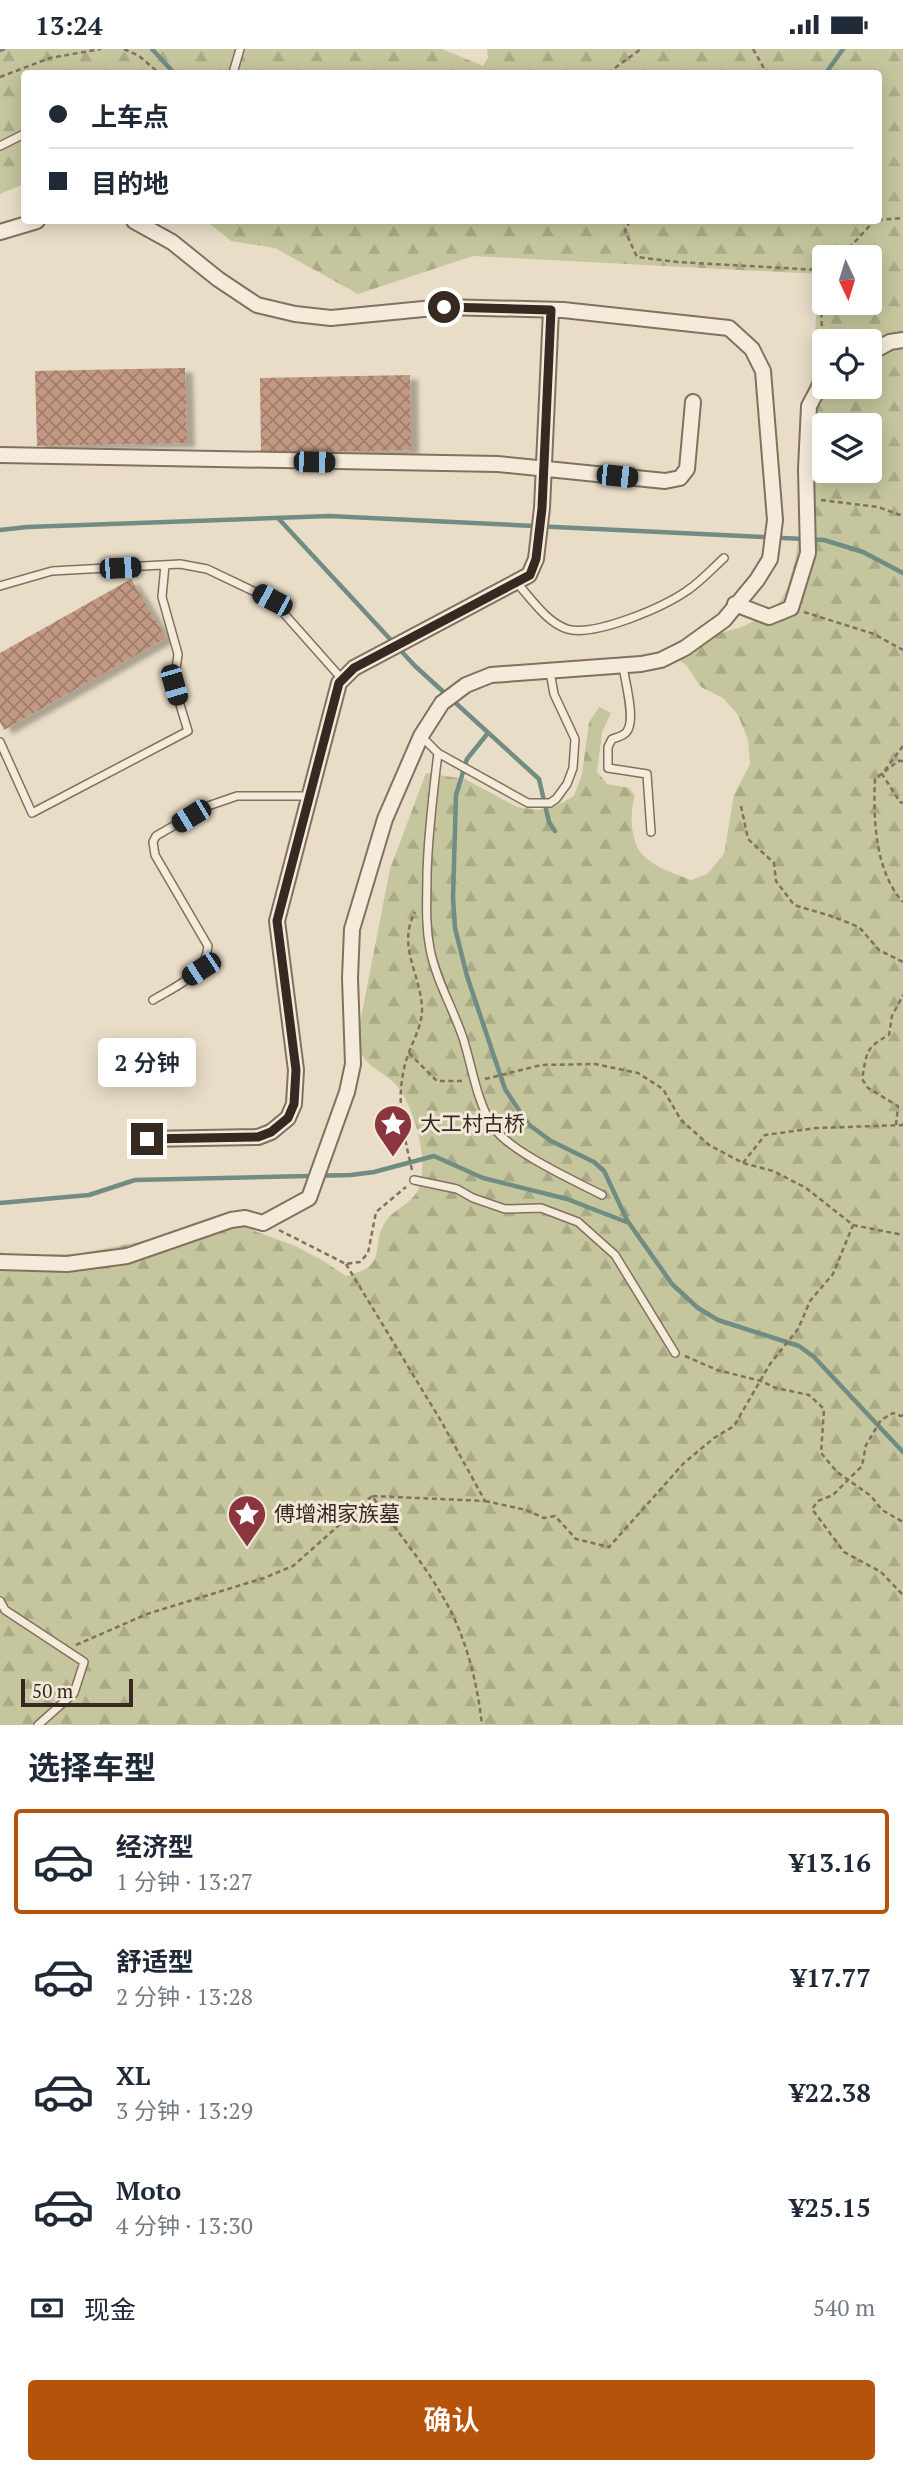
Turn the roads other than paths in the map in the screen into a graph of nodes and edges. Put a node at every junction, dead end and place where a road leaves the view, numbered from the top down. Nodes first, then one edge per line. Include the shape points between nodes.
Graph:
1 (240, 49) edge
2 (234, 70) edge
3 (21, 136) edge
4 (0, 146) edge
5 (27, 224) edge
6 (139, 224) edge
7 (0, 232) edge
8 (551, 310) junction
9 (903, 340) edge
10 (882, 346) edge
11 (813, 399) edge
12 (693, 402) dead end
13 (0, 454) edge
14 (544, 469) junction
15 (724, 558) dead end
16 (165, 565) junction
17 (516, 582) junction
18 (0, 586) edge
19 (735, 604) junction
20 (623, 666) junction
21 (550, 672) junction
22 (343, 679) junction
23 (421, 736) junction
24 (0, 742) edge
25 (438, 753) junction
26 (310, 796) junction
27 (651, 832) dead end
28 (153, 1000) dead end
29 (147, 1139) dead end
30 (413, 1176) road end
31 (602, 1195) dead end
32 (0, 1262) edge
33 (675, 1353) road end
34 (0, 1601) edge
35 (38, 1725) edge

1 - 2 lane
3 - 4 lane
5 - 7 street
6 - 8 street via 172,242 257,305 295,314 331,318 444,307
8 - 14 street
8 - 19 street via 729,328 752,349 763,371 775,524 769,559
9 - 10 street
11 - 19 street via 806,470 808,553 791,608 769,617
12 - 14 street via 687,469 680,478 665,481
13 - 14 street via 498,464
14 - 17 street via 536,559 530,575
15 - 17 lane via 688,590 608,626 569,630 553,622
16 - 18 lane via 52,571
16 - 22 lane via 207,569 272,600
16 - 24 lane via 162,597 178,654 174,685 188,731 32,813
17 - 22 street via 382,652
19 - 20 street via 724,619 685,648 661,660
20 - 21 street
20 - 27 lane via 629,727 612,739 608,768 647,774
21 - 23 street via 491,675 466,685 449,697
21 - 25 lane via 554,694 575,739 573,768 556,799 528,803
22 - 26 street
23 - 25 lane
23 - 32 street via 384,819 352,929 353,1063 309,1198 263,1223 231,1220 103,1261
25 - 31 lane via 425,911 433,961 474,1080 494,1128 507,1140
26 - 28 lane via 237,796 208,806 156,836 155,855 208,946 201,969
26 - 29 street via 277,921 296,1070 294,1104 288,1118 258,1137
30 - 33 lane via 505,1209 541,1208 578,1222 615,1255
34 - 35 lane via 5,1610 84,1662 74,1693

